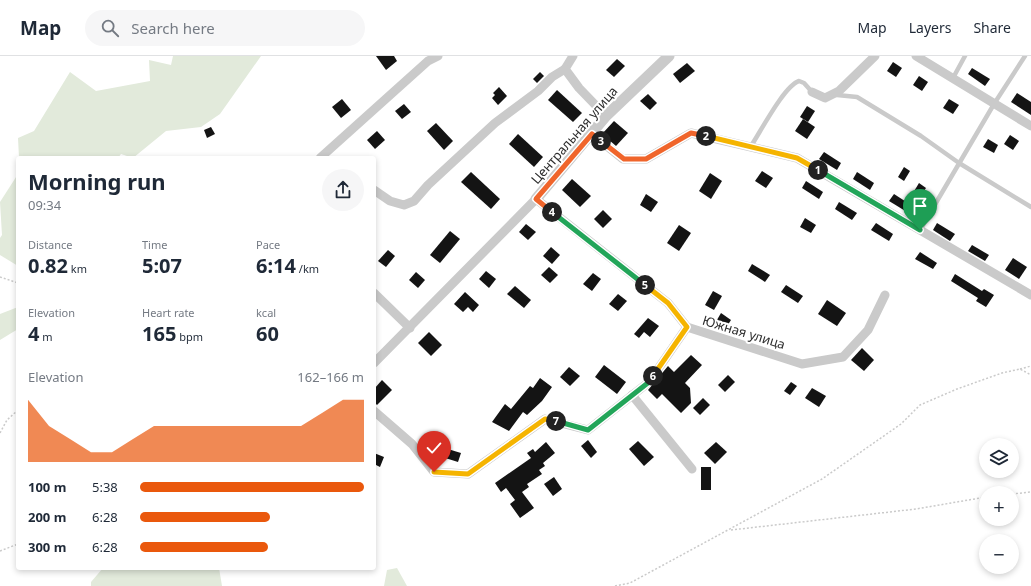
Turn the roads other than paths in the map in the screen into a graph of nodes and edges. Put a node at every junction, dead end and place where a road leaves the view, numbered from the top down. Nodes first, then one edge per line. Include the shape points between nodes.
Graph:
1 (438, 56) edge
2 (573, 56) edge
3 (669, 56) edge
4 (875, 56) edge
5 (916, 56) edge
6 (965, 56) edge
7 (1026, 56) edge
8 (426, 58) edge
9 (565, 69) junction
10 (952, 78) junction
11 (812, 92) joint
12 (825, 98) junction
13 (994, 104) junction
14 (606, 116) junction
15 (1031, 126) edge
16 (592, 134) junction
17 (751, 146) junction
18 (322, 156) edge
19 (959, 163) junction
20 (376, 191) edge
21 (536, 199) junction
22 (1031, 206) edge
23 (920, 230) junction
24 (885, 294) dead end
25 (1031, 295) edge
26 (376, 296) edge
27 (687, 327) junction
28 (410, 328) junction
29 (376, 361) edge
30 (632, 395) junction
31 (376, 413) edge
32 (692, 469) dead end

1 - 8 street
2 - 9 street
3 - 14 street, Центральная улица
4 - 12 street via 839,91
5 - 10 street
6 - 10 lane
7 - 13 lane
8 - 18 street
9 - 14 street
9 - 20 street via 495,123 414,201 404,206 390,201
10 - 13 street
11 - 12 street
11 - 17 lane via 804,83 794,82 786,90
12 - 19 lane via 844,94 857,97
13 - 15 street
13 - 19 lane
14 - 16 street, Центральная улица
16 - 17 street via 624,159 646,159 691,133
16 - 21 street, Центральная улица
17 - 23 street via 797,158
19 - 22 lane
19 - 23 lane
21 - 27 street, Южная улица via 668,303
21 - 28 street
23 - 25 street
24 - 27 street, Южная улица via 868,330 843,357 802,364
26 - 28 street
27 - 30 street via 649,382
28 - 29 street
30 - 31 street via 588,430 545,419 468,474 434,472 412,444
30 - 32 street

